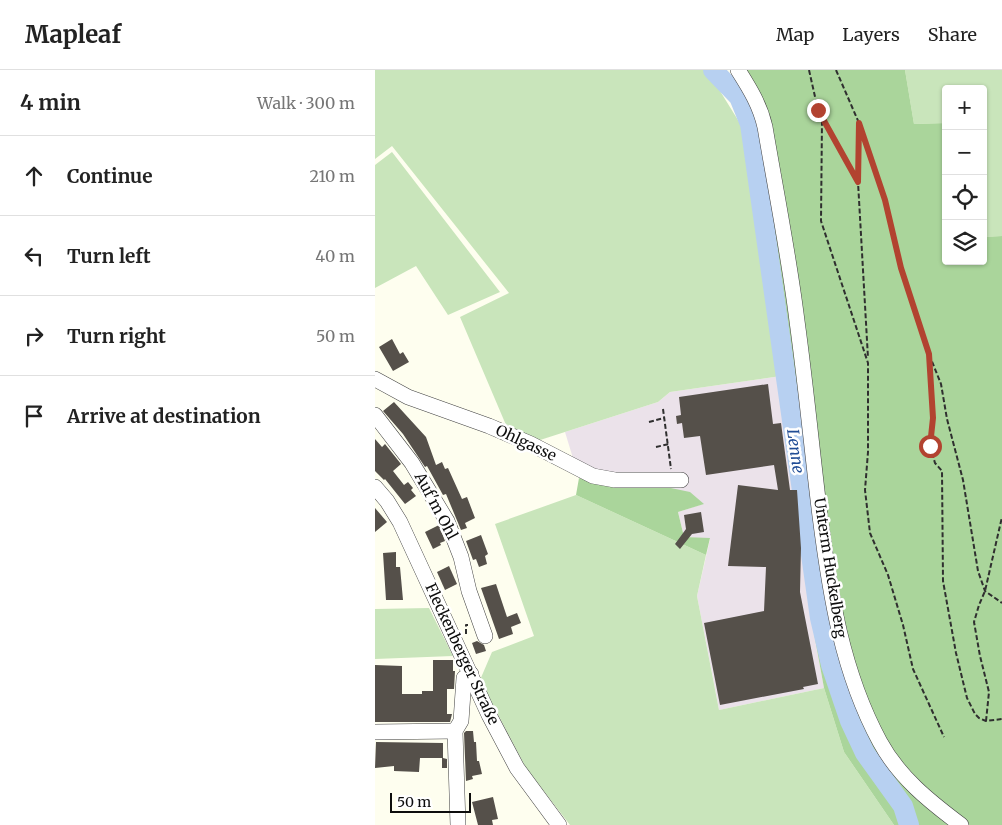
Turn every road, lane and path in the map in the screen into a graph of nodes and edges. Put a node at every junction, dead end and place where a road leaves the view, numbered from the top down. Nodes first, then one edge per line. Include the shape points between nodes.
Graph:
1 (738, 70) edge
2 (809, 70) edge
3 (836, 70) edge
4 (822, 120) junction
5 (859, 123) junction
6 (858, 182) junction
7 (929, 354) junction
8 (868, 363) junction
9 (375, 379) edge
10 (663, 409) dead end
11 (375, 415) edge
12 (664, 418) junction
13 (649, 422) dead end
14 (669, 444) junction
15 (656, 447) dead end
16 (677, 480) joint
17 (375, 487) edge
18 (1002, 517) edge
19 (985, 591) junction
20 (1002, 603) edge
21 (480, 621) junction
22 (485, 636) dead end
23 (459, 648) junction
24 (471, 674) junction
25 (1002, 719) edge
26 (987, 720) junction
27 (455, 731) junction
28 (375, 732) edge
29 (944, 737) dead end
30 (556, 823) edge
31 (459, 825) edge
32 (961, 825) edge

1 - 32 street, Unterm Huckelberg via 754,95 765,127 797,320 825,554 851,677 880,743 894,764 917,790
2 - 4 path
3 - 5 path
4 - 6 path
4 - 8 path via 821,221
5 - 6 path
5 - 7 path via 885,200 901,268
6 - 8 path
7 - 19 path via 941,384
7 - 26 path via 933,418 930,446 935,463 942,471 943,582 967,698 975,714
8 - 29 path via 865,490 870,533 903,625 913,669
9 - 16 street, Ohlgasse via 408,397 531,444 593,476 615,480
10 - 12 path
11 - 21 street, Auf'm Ohl via 412,462 447,520
12 - 13 path
12 - 14 path
14 - 15 path
14 - 16 path
17 - 23 street, Fleckenberger Straße via 400,522
18 - 19 path
19 - 20 path
19 - 26 path via 974,622 989,692
21 - 22 street, Auf'm Ohl
21 - 23 path via 466,625 466,643
23 - 24 street, Fleckenberger Straße
24 - 27 street via 464,678 461,721
24 - 30 street, Fleckenberger Straße via 517,768
25 - 26 path
27 - 28 street
27 - 31 street

